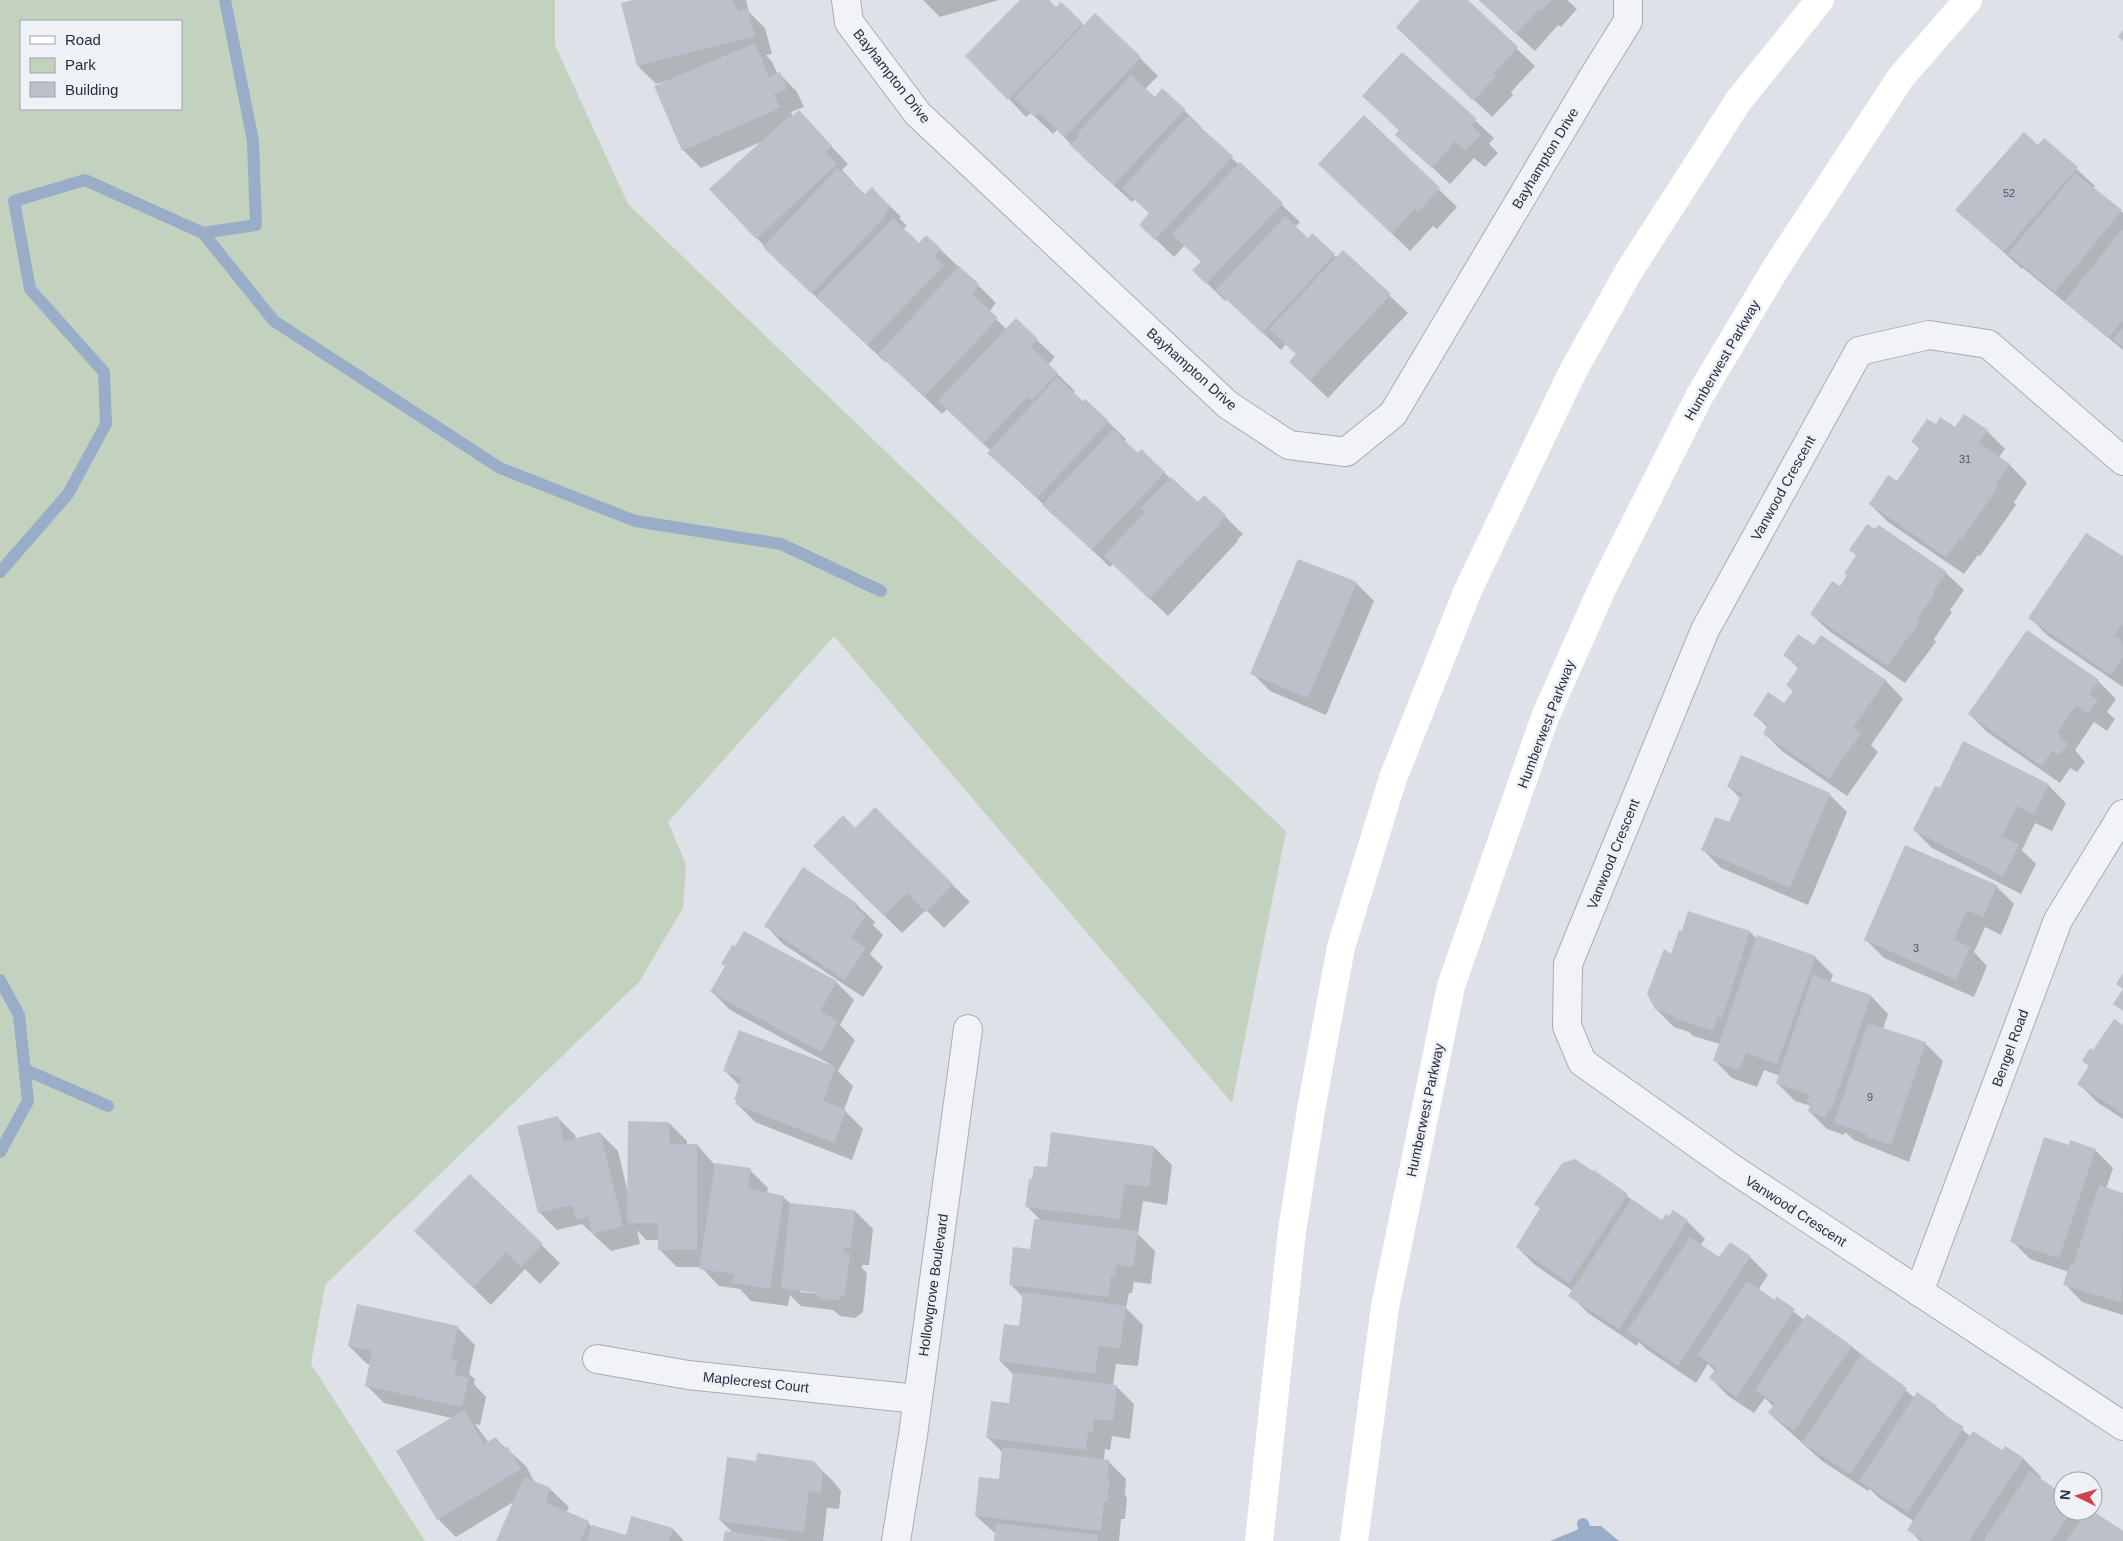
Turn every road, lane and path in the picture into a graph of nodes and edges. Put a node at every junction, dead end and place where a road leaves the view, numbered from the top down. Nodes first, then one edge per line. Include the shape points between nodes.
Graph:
1 (846, 0) edge
2 (1628, 0) edge
3 (1820, 0) edge
4 (1968, 0) edge
5 (2123, 461) edge
6 (2123, 814) edge
7 (968, 1029) dead end
8 (1919, 1292) junction
9 (597, 1359) dead end
10 (917, 1399) junction
11 (2123, 1426) edge
12 (896, 1541) edge
13 (1259, 1541) edge
14 (1354, 1541) edge

1 - 2 street, Bayhampton Drive via 849,22 918,114 1228,405 1289,445 1346,452 1394,414 1628,21
3 - 13 main road via 1738,100 1629,271 1573,372 1468,590 1393,778 1341,947 1312,1104 1292,1231
4 - 14 main road, Humberwest Parkway via 1901,77 1779,263 1704,387 1602,589 1546,717 1451,986 1385,1307
5 - 8 street, Vanwood Crescent via 1988,344 1929,335 1859,351 1705,630 1568,964 1567,1026 1582,1062 1730,1167
6 - 8 street, Bengel Road via 2058,920
7 - 10 street, Hollowgrove Boulevard
8 - 11 street, Vanwood Crescent
9 - 10 street, Maplecrest Court via 688,1375
10 - 12 street, Hollowgrove Boulevard

